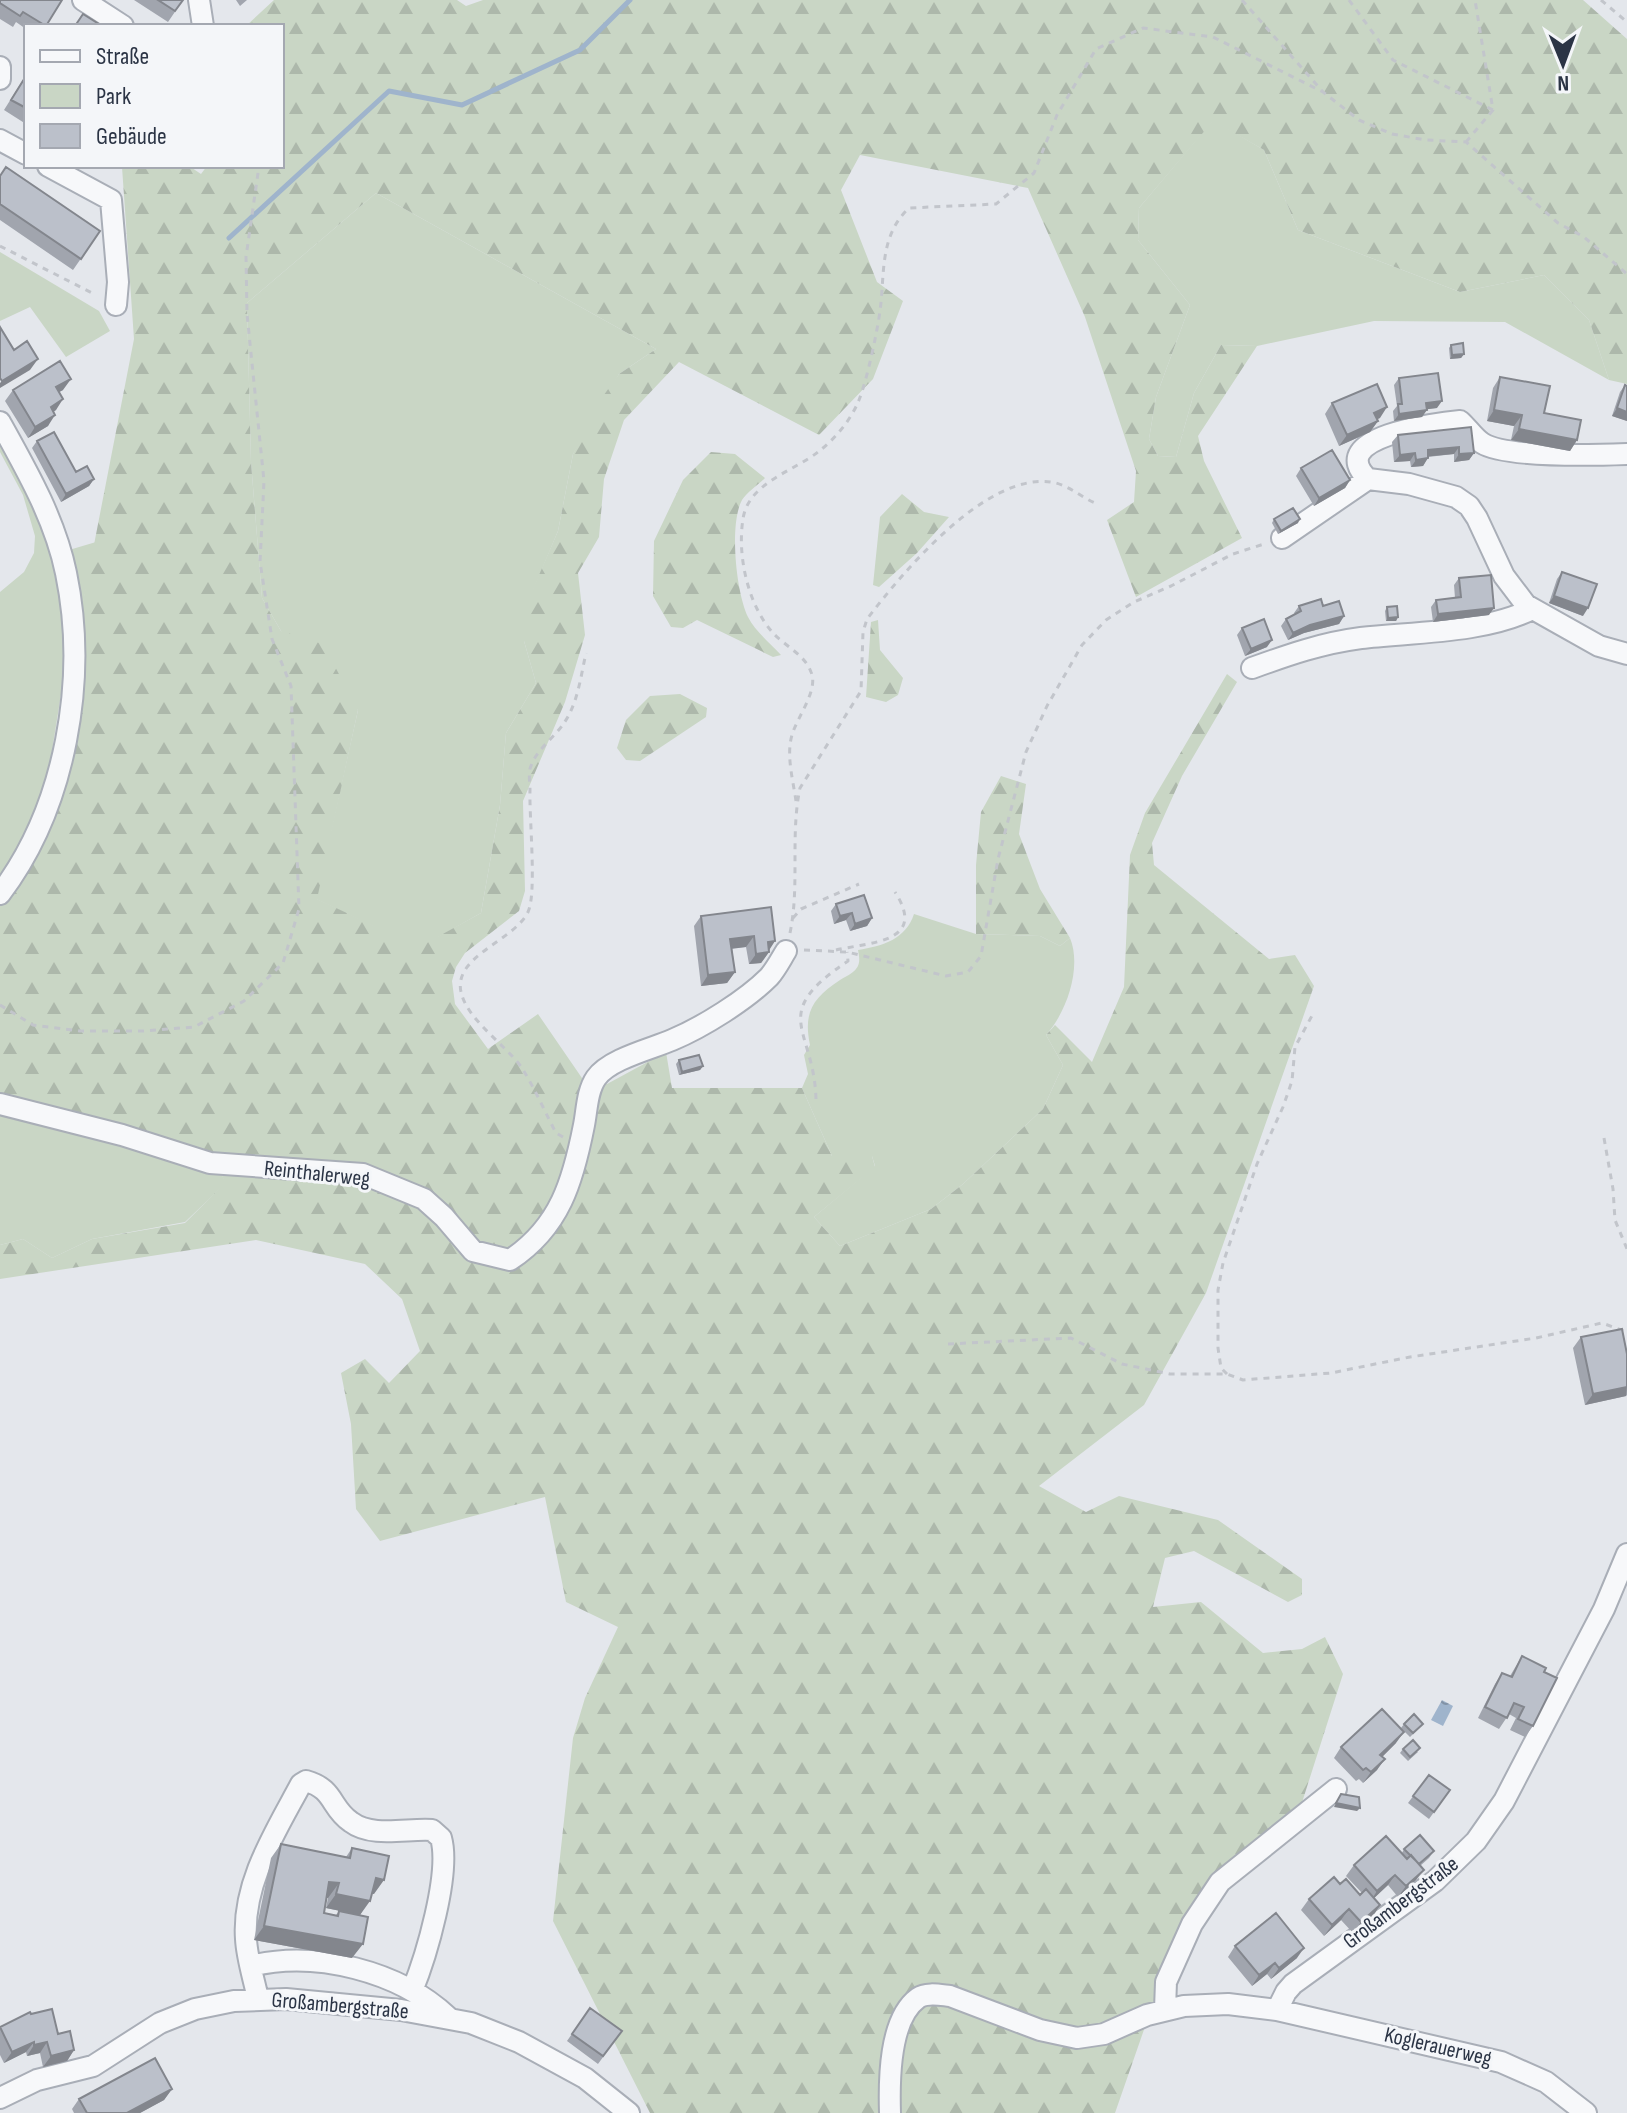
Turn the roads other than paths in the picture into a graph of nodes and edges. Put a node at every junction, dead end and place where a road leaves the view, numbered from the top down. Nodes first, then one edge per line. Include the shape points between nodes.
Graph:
1 (83, 0) edge
2 (199, 0) edge
3 (120, 24) edge
4 (203, 24) edge
5 (0, 67) edge
6 (0, 79) edge
7 (0, 140) edge
8 (24, 153) edge
9 (52, 168) edge
10 (116, 305) road end
11 (0, 422) edge
12 (1627, 454) edge
13 (1368, 479) junction
14 (1282, 538) edge
15 (1532, 609) junction
16 (1627, 654) edge
17 (1252, 668) dead end
18 (0, 894) edge
19 (786, 951) road end
20 (0, 1104) edge
21 (1627, 1554) edge
22 (1336, 1789) dead end
23 (251, 1966) junction
24 (412, 1991) junction
25 (258, 1999) junction
26 (1165, 2009) junction
27 (1277, 2010) junction
28 (451, 2019) junction
29 (0, 2098) edge
30 (629, 2113) edge
31 (890, 2113) edge
32 (1586, 2113) edge

1 - 3 street
2 - 4 street
5 - 6 street
7 - 8 street
9 - 10 street via 111,200
11 - 18 street via 57,543 66,572 74,654 58,777 45,815
12 - 13 street via 1500,448 1482,443 1460,421 1370,441 1359,461
13 - 14 street
13 - 15 street via 1434,489 1469,506 1504,576
15 - 16 street via 1599,646
15 - 17 street via 1492,624 1305,648
19 - 20 street, Reinthalerweg via 772,974 741,999 595,1079 572,1181 544,1230 510,1260 473,1251 424,1199 363,1174 210,1163
21 - 27 street, Großambergstraße via 1604,1609 1491,1822 1435,1881 1293,1984
22 - 26 street via 1220,1882 1192,1924 1166,1982
23 - 24 street via 289,1959 320,1961
23 - 24 street via 246,1923 257,1874 306,1781 324,1788 353,1824 432,1830 441,1838 443,1867 433,1926
23 - 25 street
24 - 28 street
25 - 28 street, Großambergstraße via 315,2000
25 - 29 street, Großambergstraße via 175,2016 93,2066 37,2080
26 - 27 street via 1228,2004
26 - 31 street via 1104,2034 1077,2038 1040,2030 950,1996 925,1995 912,2005 898,2031
27 - 32 street, Koglerauerweg via 1501,2062 1546,2082
28 - 30 street, Großambergstraße via 496,2031 554,2060

